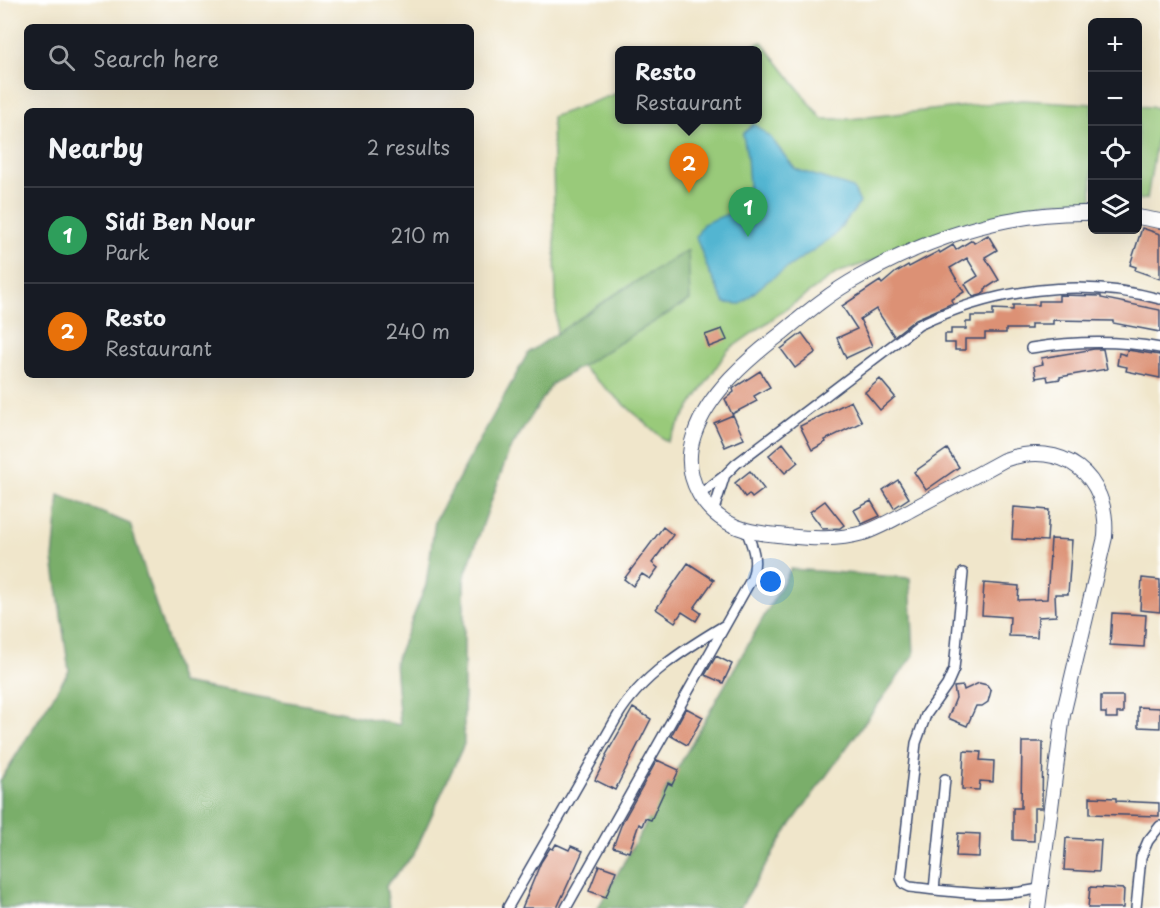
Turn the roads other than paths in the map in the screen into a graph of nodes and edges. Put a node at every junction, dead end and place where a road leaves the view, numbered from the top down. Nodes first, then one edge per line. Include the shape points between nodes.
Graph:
1 (1088, 213) edge
2 (1142, 218) edge
3 (1160, 221) edge
4 (1160, 299) edge
5 (1031, 348) dead end
6 (1160, 348) edge
7 (724, 476) junction
8 (699, 495) junction
9 (712, 513) junction
10 (746, 530) junction
11 (963, 573) dead end
12 (727, 624) junction
13 (945, 779) dead end
14 (1160, 826) edge
15 (1041, 888) junction
16 (934, 890) junction
17 (508, 907) edge
18 (566, 908) edge
19 (1038, 908) edge
20 (1136, 908) edge

1 - 8 street via 1030,217 972,228 898,257 820,303 749,358 706,412 694,433 690,453 691,474
2 - 3 street
4 - 7 street via 1108,289 1045,290 980,301 939,316 920,325
5 - 6 street via 1103,341
7 - 8 street
7 - 9 street
8 - 9 street
9 - 10 street
10 - 12 street via 755,554 754,572
10 - 15 street via 816,540 862,533 1019,455 1050,454 1072,463 1090,478 1104,506 1105,537 1063,715
11 - 16 street via 954,669 926,715 916,743 901,874 907,886
12 - 17 street via 690,647 630,696
12 - 18 street
13 - 16 street
14 - 20 street via 1141,857
15 - 16 street via 1001,894
15 - 19 street

